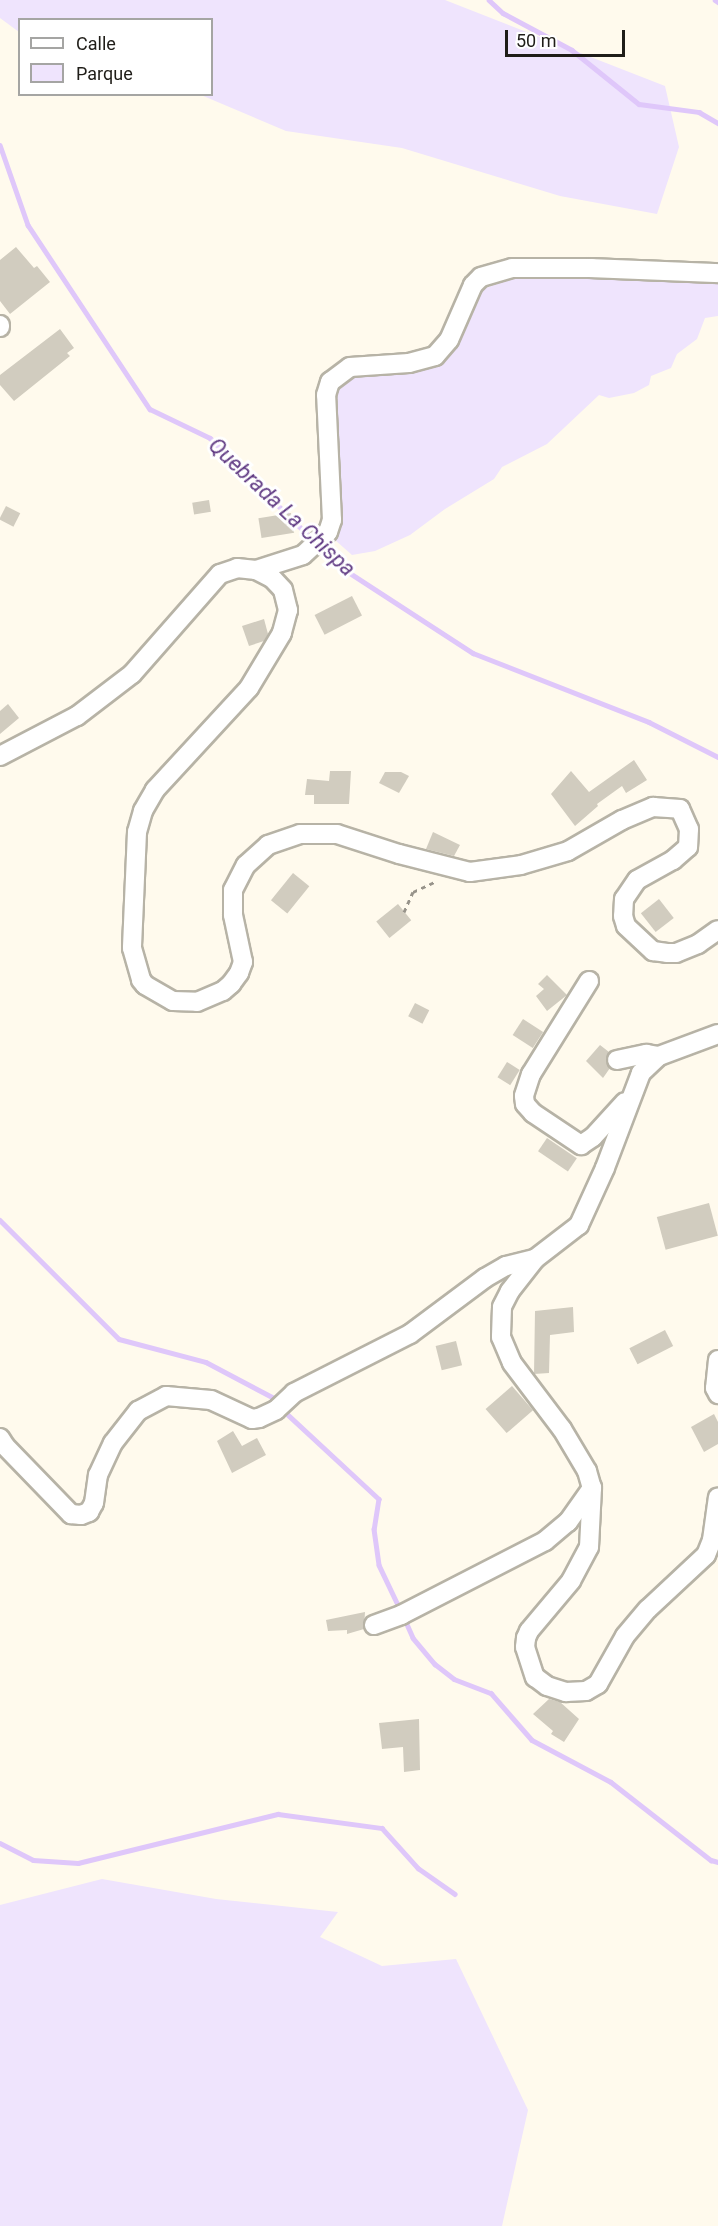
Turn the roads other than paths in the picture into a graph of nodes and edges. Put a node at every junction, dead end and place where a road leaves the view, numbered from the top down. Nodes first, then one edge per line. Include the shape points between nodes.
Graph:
1 (718, 273) edge
2 (256, 570) junction
3 (0, 756) edge
4 (718, 930) edge
5 (589, 981) dead end
6 (718, 1034) edge
7 (659, 1056) junction
8 (616, 1060) dead end
9 (630, 1096) junction
10 (535, 1259) junction
11 (718, 1360) edge
12 (718, 1394) edge
13 (0, 1438) edge
14 (591, 1488) junction
15 (718, 1497) edge
16 (374, 1625) dead end

1 - 2 street via 512,268 481,277 473,285 449,340 435,356 409,363 350,367 330,382 326,395 332,520 328,532 303,555
2 - 3 street via 237,568 220,574 132,674 77,716
2 - 4 street via 272,578 283,590 288,610 282,633 249,688 155,790 137,832 132,948 141,980 173,1001 197,1002 223,991 240,974 243,962 233,915 233,890 246,865 268,845 300,834 336,834 462,871 521,865 568,851 652,807 680,809 689,829 688,847 637,880 624,899 623,916 634,934 653,951 676,953
5 - 9 street via 531,1074 525,1104 532,1113 581,1145
6 - 7 street
7 - 8 street via 645,1054
7 - 9 street via 641,1073
9 - 10 street via 605,1168 579,1225
10 - 13 street via 506,1266 485,1278 410,1334 294,1394 276,1410 259,1418 252,1419 211,1400 166,1396 138,1411 113,1443 98,1475 94,1503 89,1512 81,1515 71,1514
10 - 14 street via 502,1307 501,1337 518,1372 562,1429 587,1471
11 - 12 street
14 - 15 street via 592,1540 571,1581 529,1630 525,1647 535,1677 566,1692 586,1691 598,1684 625,1636 706,1555
14 - 16 street via 568,1522 545,1541 401,1616

